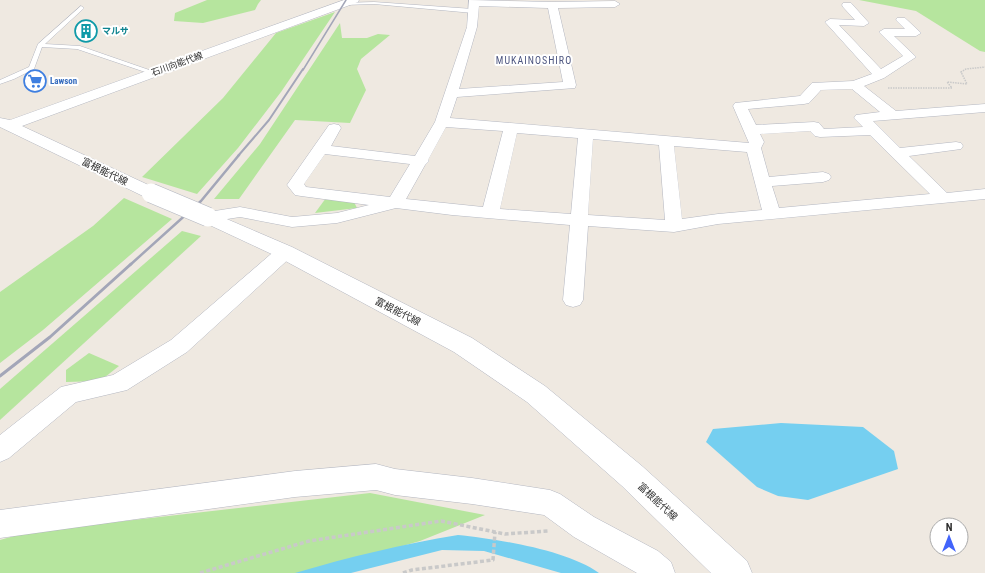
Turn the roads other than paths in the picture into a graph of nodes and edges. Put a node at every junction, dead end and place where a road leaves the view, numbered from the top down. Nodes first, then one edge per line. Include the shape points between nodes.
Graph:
1 (349, 2) edge
2 (615, 4) dead end
3 (474, 5) edge
4 (554, 5) junction
5 (847, 5) dead end
6 (81, 8) dead end
7 (901, 20) dead end
8 (40, 45) junction
9 (153, 73) junction
10 (880, 75) junction
11 (0, 82) edge
12 (855, 85) junction
13 (451, 93) junction
14 (971, 108) junction
15 (985, 108) edge
16 (892, 115) junction
17 (985, 119) edge
18 (442, 122) junction
19 (3, 125) edge
20 (334, 128) dead end
21 (511, 128) junction
22 (752, 130) junction
23 (874, 131) junction
24 (586, 134) junction
25 (666, 141) junction
26 (956, 146) dead end
27 (754, 148) junction
28 (321, 149) junction
29 (898, 153) junction
30 (421, 161) junction
31 (823, 177) dead end
32 (763, 182) junction
33 (985, 194) edge
34 (944, 199) junction
35 (395, 203) junction
36 (490, 213) junction
37 (772, 215) junction
38 (208, 217) junction
39 (579, 220) junction
40 (674, 226) junction
41 (285, 252) junction
42 (573, 300) dead end
43 (0, 450) edge
44 (0, 524) edge
45 (660, 573) edge
46 (735, 573) edge

1 - 3 lane
1 - 9 main road, 石川向能代線
2 - 4 street
3 - 4 street
3 - 13 street via 472,27
4 - 13 street via 570,85
5 - 10 street via 864,23 830,22
6 - 8 lane
7 - 10 street via 916,33 884,32 910,56
8 - 9 lane via 78,47
8 - 11 lane via 32,68
9 - 19 main road, 石川向能代線
10 - 12 street
12 - 16 street
12 - 22 street via 817,86 804,100 740,106
13 - 18 street
14 - 15 street
14 - 16 street
14 - 17 street
16 - 23 street via 861,118
18 - 21 street
18 - 30 street
19 - 38 main road, 富根能代線, bridge
20 - 28 street
21 - 24 street
21 - 36 street
22 - 23 street via 814,126 820,133
22 - 27 street via 757,142
23 - 29 street
24 - 25 street
24 - 39 street
25 - 27 street
25 - 40 street
26 - 29 street
27 - 32 street
28 - 30 street
28 - 35 street via 295,185 301,191
29 - 34 street
30 - 35 street
31 - 32 street
32 - 37 street
33 - 34 street
34 - 37 street
35 - 36 street
35 - 38 street via 337,218 292,222 240,212
36 - 39 street
37 - 40 street via 718,219
38 - 41 main road, 富根能代線
39 - 40 street
39 - 42 street
41 - 43 street via 179,346 119,383 69,394
41 - 46 main road, 富根能代線 via 464,345 536,394 632,476
44 - 45 street via 295,484 376,477 550,503 584,527 647,562

